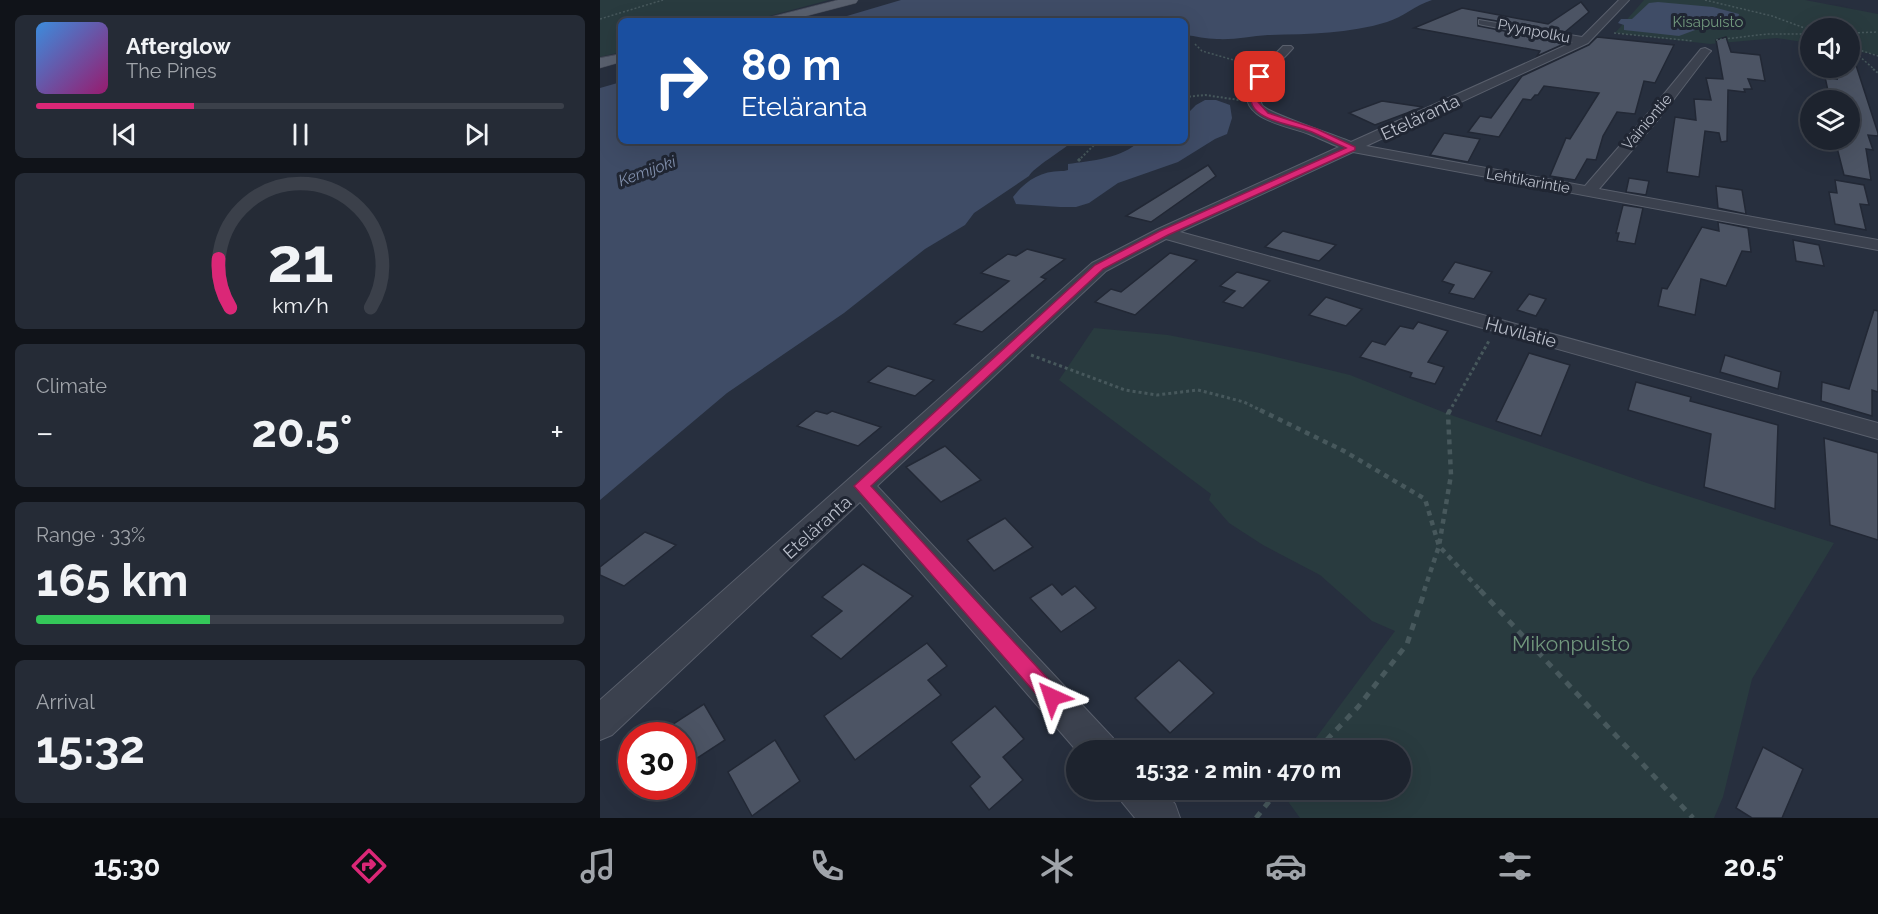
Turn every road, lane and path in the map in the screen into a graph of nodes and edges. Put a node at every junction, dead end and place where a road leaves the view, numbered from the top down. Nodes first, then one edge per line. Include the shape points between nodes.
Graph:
1 (663, 0) edge
2 (852, 0) edge
3 (1624, 0) edge
4 (1705, 0) edge
5 (783, 18) edge
6 (600, 19) edge
7 (1483, 22) dead end
8 (1800, 25) edge
9 (1878, 32) edge
10 (1860, 33) edge
11 (1584, 41) junction
12 (1195, 44) dead end
13 (1287, 48) dead end
14 (1705, 51) dead end
15 (1860, 51) edge
16 (1878, 56) edge
17 (1860, 57) edge
18 (618, 59) edge
19 (600, 63) edge
20 (1266, 66) junction
21 (1878, 73) edge
22 (1188, 97) edge
23 (1254, 102) junction
24 (1095, 144) edge
25 (1353, 148) junction
26 (1078, 161) dead end
27 (1588, 192) junction
28 (1164, 233) junction
29 (1878, 245) edge
30 (1498, 326) junction
31 (1009, 347) junction
32 (1878, 431) edge
33 (862, 486) junction
34 (1439, 546) junction
35 (600, 723) edge
36 (1091, 740) edge
37 (1327, 740) edge
38 (1145, 800) edge
39 (1270, 800) edge
40 (1161, 818) edge
41 (1256, 818) edge
42 (1693, 818) edge

1 - 6 path
2 - 5 main road
3 - 11 street, Eteläranta
4 - 8 path
7 - 11 street, Pyynpolku
9 - 10 path
11 - 25 street, Eteläranta
12 - 20 path via 1202,51
13 - 20 street
14 - 27 street, Vainiontie
15 - 16 path
17 - 21 path
18 - 19 main road
20 - 23 street via 1254,88
22 - 23 path via 1205,95
23 - 25 street, Lehtikarintie via 1265,115 1314,130
24 - 26 path
25 - 27 street, Lehtikarintie
25 - 28 street, Eteläranta
27 - 29 street, Lehtikarintie
28 - 30 street, Huvilatie
28 - 31 street, Eteläranta via 1099,267
30 - 32 street, Huvilatie
30 - 34 path via 1448,414 1451,475
31 - 33 street, Eteläranta
31 - 34 path via 1125,390 1157,395 1198,390 1244,402 1344,451 1425,498
33 - 35 street, Eteläranta
33 - 36 street
34 - 37 path via 1407,645
34 - 42 path
38 - 40 street
39 - 41 path

